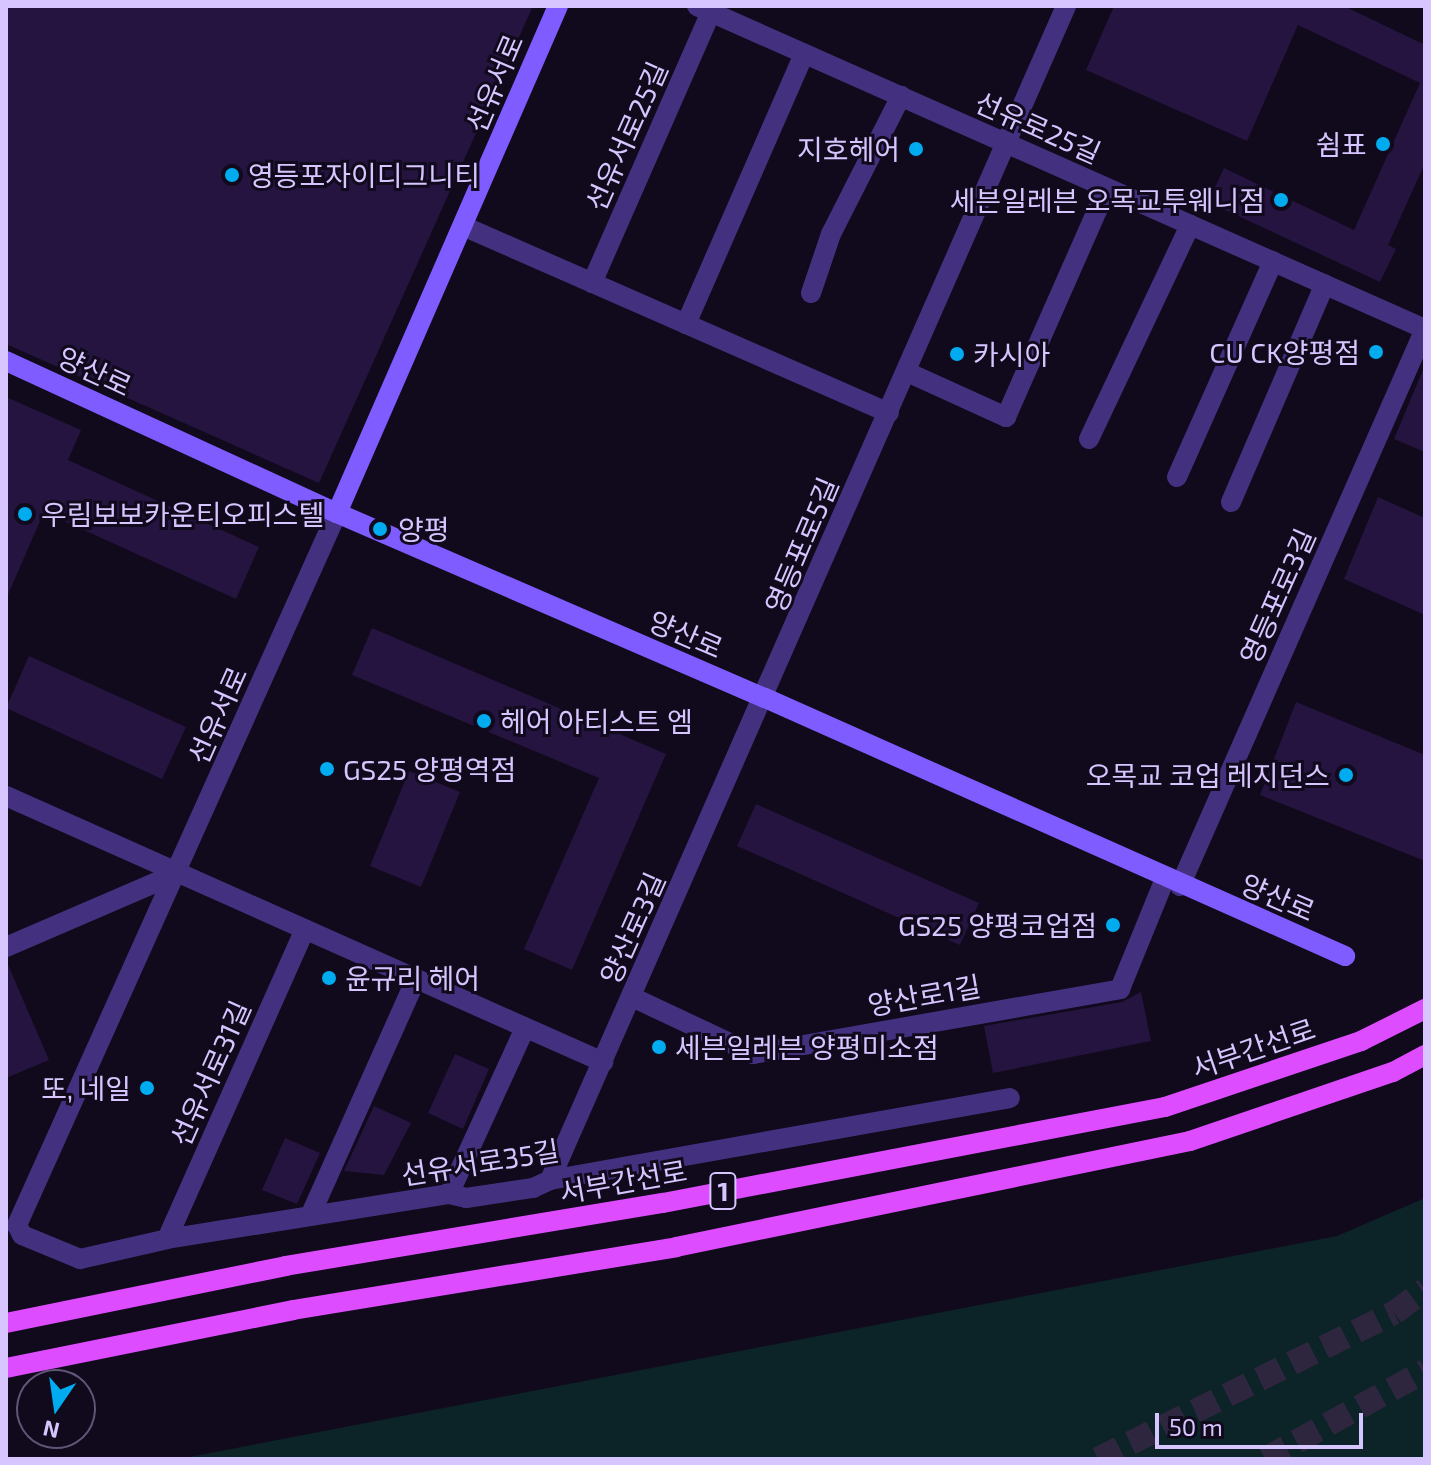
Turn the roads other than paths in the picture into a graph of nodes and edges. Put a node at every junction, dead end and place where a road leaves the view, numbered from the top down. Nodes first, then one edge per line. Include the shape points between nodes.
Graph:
1 (558, 6) edge
2 (1066, 6) edge
3 (704, 9) edge
4 (804, 54) junction
5 (901, 96) junction
6 (1006, 143) junction
7 (1107, 188) junction
8 (1190, 225) junction
9 (463, 226) junction
10 (1273, 261) junction
11 (592, 283) junction
12 (1325, 284) junction
13 (811, 293) dead end
14 (686, 324) junction
15 (1425, 329) edge
16 (6, 361) edge
17 (907, 372) junction
18 (889, 413) junction
19 (1089, 439) dead end
20 (1177, 477) dead end
21 (1231, 502) dead end
22 (337, 513) junction
23 (765, 698) junction
24 (6, 796) edge
25 (178, 873) junction
26 (1172, 882) junction
27 (305, 929) junction
28 (6, 947) edge
29 (1345, 956) dead end
30 (416, 979) junction
31 (632, 997) junction
32 (1425, 1009) edge
33 (525, 1028) junction
34 (1425, 1055) edge
35 (603, 1062) junction
36 (1010, 1098) dead end
37 (550, 1180) junction
38 (449, 1194) junction
39 (310, 1216) junction
40 (17, 1225) joint
41 (167, 1239) junction
42 (6, 1323) edge
43 (6, 1368) edge

1 - 9 street, 선유서로
2 - 6 street, 영등포로5길
3 - 4 street, 선유로25길
3 - 11 street, 선유서로25길
4 - 5 street, 선유로25길
4 - 14 street
5 - 6 street, 선유로25길
5 - 13 street via 831,234
6 - 7 street, 선유로25길
6 - 17 street, 영등포로5길
7 - 8 street, 선유로25길
7 - 17 street via 1006,417
8 - 10 street, 선유로25길
8 - 19 street
9 - 11 street
9 - 22 street, 선유서로
10 - 12 street, 선유로25길
10 - 20 street
11 - 14 street
12 - 15 street, 선유로25길
12 - 21 street
14 - 18 street
15 - 26 street, 영등포로3길
16 - 22 street, 양산로
17 - 18 street, 영등포로5길
18 - 23 street, 영등포로5길
22 - 23 street, 양산로
22 - 25 street, 선유서로
23 - 26 street, 양산로
23 - 31 street, 양산로3길
24 - 25 street
25 - 27 street
25 - 28 street
25 - 40 street, 선유서로
26 - 29 street, 양산로
26 - 31 street, 양산로1길 via 1120,989 753,1054
27 - 30 street
27 - 41 street, 선유서로31길
30 - 33 street
30 - 39 street
31 - 35 street, 양산로3길
32 - 42 main road, 서부간선로 / 1 via 1361,1041 1165,1107 663,1203 285,1266
33 - 35 street
33 - 38 street
34 - 43 main road, 1 via 1393,1072 1190,1141 676,1247 293,1310
35 - 37 street, 양산로3길
36 - 37 street, 선유서로35길
37 - 38 street, 선유서로35길 via 533,1188 466,1198
38 - 39 street, 선유서로35길
39 - 41 street, 선유서로35길
40 - 41 street, 선유서로35길 via 22,1235 80,1259

